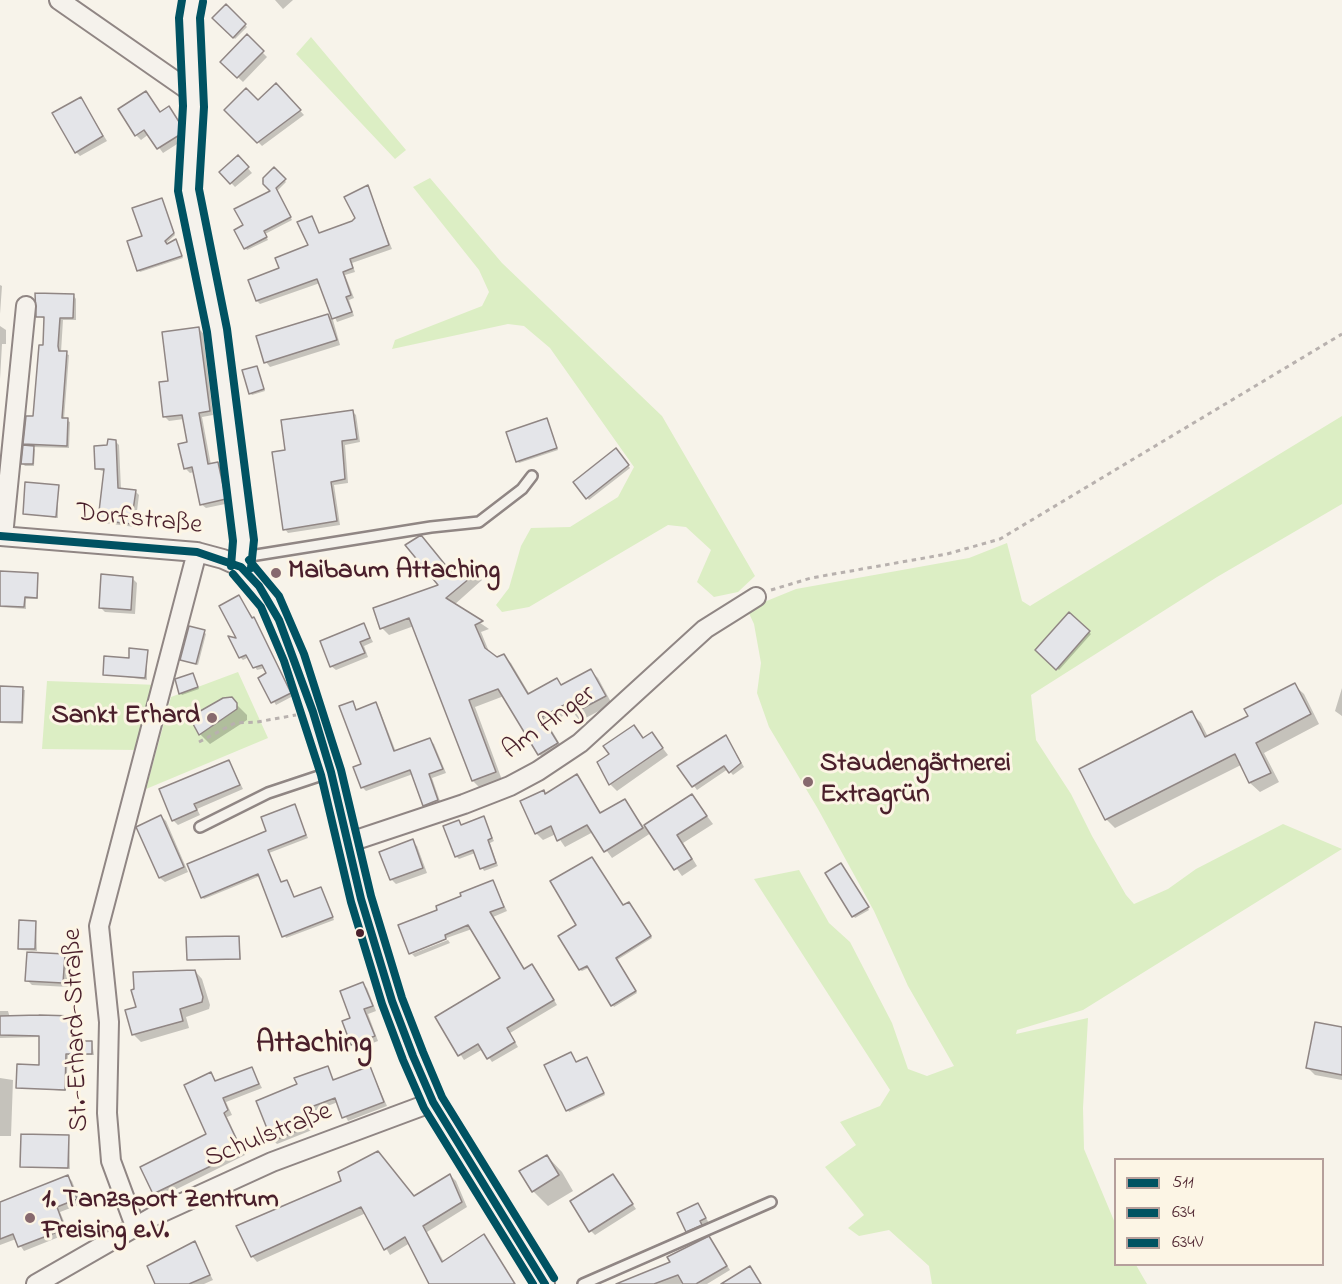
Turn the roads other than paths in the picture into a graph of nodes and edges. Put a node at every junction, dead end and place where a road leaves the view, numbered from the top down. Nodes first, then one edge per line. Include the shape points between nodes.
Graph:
1 (59, 0) edge
2 (193, 0) edge
3 (194, 94) junction
4 (26, 306) dead end
5 (532, 477) dead end
6 (1, 536) edge
7 (197, 552) junction
8 (243, 562) junction
9 (756, 597) road end
10 (331, 772) junction
11 (200, 826) dead end
12 (347, 843) junction
13 (433, 1102) junction
14 (771, 1202) dead end
15 (135, 1226) junction
16 (36, 1284) edge
17 (545, 1284) edge
18 (583, 1284) edge

1 - 3 street
2 - 3 street via 189,17
3 - 8 street via 188,190 213,305 244,541
4 - 6 street
5 - 8 lane, Dorfstraße via 479,522
6 - 7 street, Dorfstraße
7 - 8 street, Dorfstraße
7 - 15 street, St.-Erhard-Straße via 99,926 109,1022 107,1113 111,1161
8 - 10 street, Dorfstraße via 270,601 294,657
9 - 12 street, Am Anger via 705,629 580,743 538,771 474,800
10 - 11 lane via 268,794
10 - 12 street, Dorfstraße
12 - 13 street, Dorfstraße via 392,1001
13 - 15 street, Schulstraße via 260,1167
13 - 17 street, Dorfstraße
14 - 18 lane
15 - 16 street, Schulstraße

